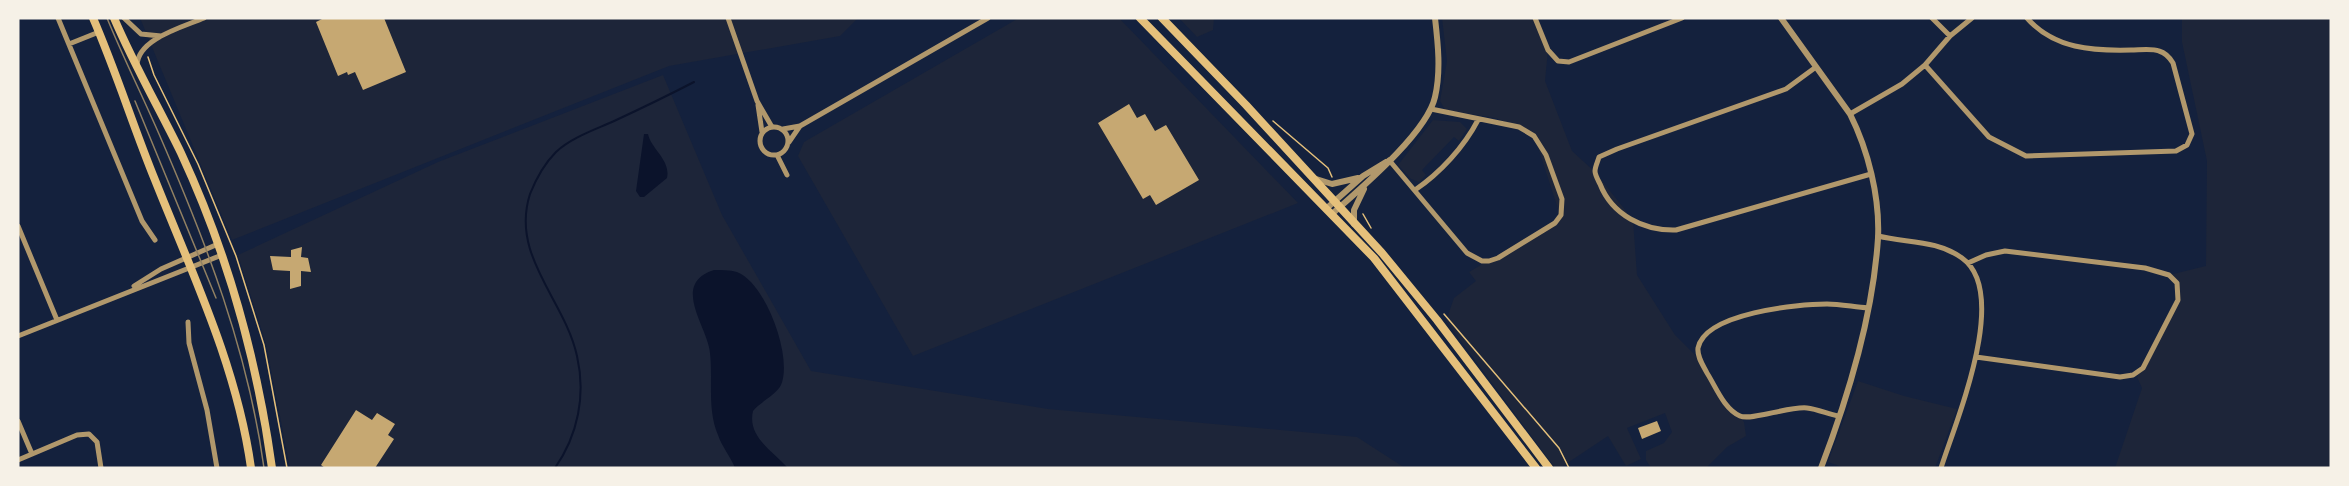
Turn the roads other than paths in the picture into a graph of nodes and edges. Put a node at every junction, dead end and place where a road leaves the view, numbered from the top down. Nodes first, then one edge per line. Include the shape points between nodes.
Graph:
1 (58, 18) edge
2 (93, 18) edge
3 (114, 18) edge
4 (124, 18) edge
5 (204, 18) edge
6 (728, 18) edge
7 (988, 18) edge
8 (1140, 18) edge
9 (1162, 18) edge
10 (1435, 18) edge
11 (1535, 18) edge
12 (1658, 18) edge
13 (1682, 18) edge
14 (1781, 18) edge
15 (1932, 18) edge
16 (1972, 18) edge
17 (2027, 18) edge
18 (1661, 25) junction
19 (99, 32) junction
20 (161, 36) junction
21 (1950, 36) junction
22 (69, 44) junction
23 (1925, 65) junction
24 (1816, 66) junction
25 (137, 70) junction
26 (757, 101) junction
27 (1431, 109) junction
28 (1850, 114) junction
29 (1478, 120) junction
30 (772, 126) junction
31 (800, 126) junction
32 (783, 129) junction
33 (762, 132) junction
34 (788, 142) junction
35 (777, 155) junction
36 (1389, 160) junction
37 (1871, 174) junction
38 (787, 175) dead end
39 (1362, 176) junction
40 (1313, 177) junction
41 (1365, 186) junction
42 (1414, 190) junction
43 (1336, 205) junction
44 (1329, 211) junction
45 (1354, 224) junction
46 (18, 226) edge
47 (1878, 236) junction
48 (155, 240) dead end
49 (218, 244) junction
50 (222, 255) junction
51 (187, 258) junction
52 (1968, 262) junction
53 (191, 268) junction
54 (125, 292) junction
55 (1868, 308) junction
56 (57, 320) junction
57 (189, 322) dead end
58 (18, 336) edge
59 (1976, 357) junction
60 (1838, 416) junction
61 (18, 421) edge
62 (32, 454) junction
63 (18, 460) edge
64 (101, 468) edge
65 (217, 468) edge
66 (251, 468) edge
67 (272, 468) edge
68 (1536, 468) edge
69 (1549, 468) edge
70 (1821, 468) edge
71 (1941, 468) edge

1 - 22 street
2 - 19 highway
3 - 25 highway
4 - 20 street via 143,35
5 - 20 street
6 - 26 street
7 - 31 street
8 - 44 main road
9 - 40 main road
10 - 27 street via 1439,71
11 - 18 street via 1548,50 1558,61 1569,62
12 - 18 street
13 - 18 street
14 - 24 street
15 - 21 street
16 - 21 street
17 - 23 street via 2038,30 2068,45 2098,51 2158,50 2168,56 2174,63 2192,134 2187,145 2176,151 2026,156 1989,137
19 - 22 street
19 - 51 highway
20 - 25 street via 139,53
21 - 23 street
22 - 48 street via 142,221
23 - 28 street via 1902,84
24 - 28 street
24 - 37 street via 1786,89 1599,157 1595,172 1606,199 1641,224 1676,230
25 - 49 highway via 181,154
26 - 30 street
26 - 33 street
27 - 29 street
27 - 36 street
28 - 37 street
29 - 42 street via 1465,142
29 - 42 street via 1519,127 1538,140 1562,199 1563,210 1555,223 1498,258 1479,260 1463,249
30 - 32 street
30 - 33 street
31 - 32 street
31 - 34 street
32 - 34 street
33 - 35 street via 762,149 768,155
34 - 35 street
35 - 38 street
36 - 39 street
36 - 41 street
36 - 42 street
37 - 47 street
39 - 40 street via 1332,184
39 - 43 street
40 - 43 main road
41 - 43 street
41 - 45 street via 1354,210
43 - 44 street
43 - 45 main road
44 - 68 main road via 1374,258
45 - 69 main road via 1437,320
46 - 56 street
47 - 52 street via 1929,243
47 - 55 street
49 - 50 highway
49 - 51 street
50 - 53 street
50 - 67 highway via 240,313
51 - 53 highway
51 - 54 street
52 - 59 street via 1978,282 1983,312
52 - 59 street via 2005,251 2145,268 2169,274 2176,283 2178,300 2143,368 2133,375 2120,377
53 - 54 street
53 - 66 highway via 226,363
54 - 56 street
55 - 60 street via 1859,352
55 - 60 street via 1828,304 1783,307 1714,327 1702,338 1698,349 1699,359 1724,401 1742,417 1808,408
56 - 58 street
57 - 65 street via 189,343
59 - 71 street
60 - 70 street
61 - 62 street
62 - 63 street
62 - 64 street via 77,435 89,434 96,442

